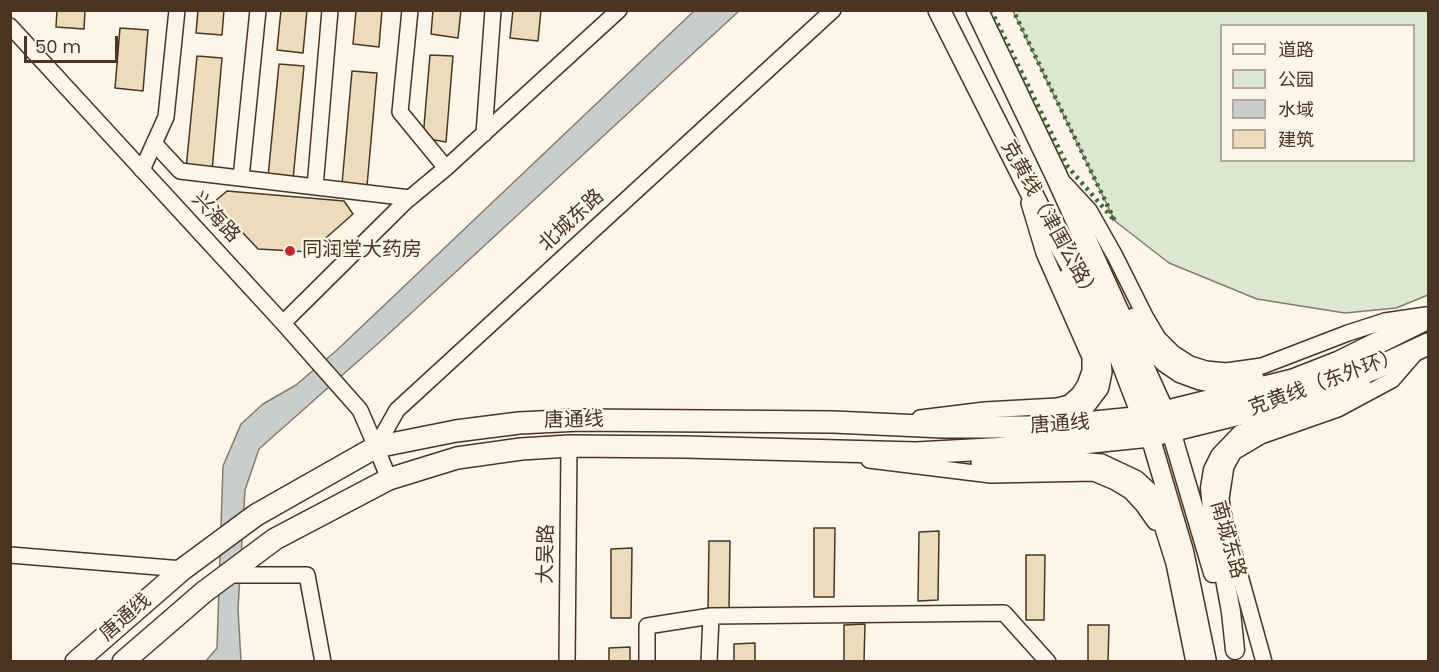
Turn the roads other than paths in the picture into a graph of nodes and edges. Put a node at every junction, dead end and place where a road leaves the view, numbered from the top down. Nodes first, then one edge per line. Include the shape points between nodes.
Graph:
1 (177, 10) edge
2 (258, 10) edge
3 (330, 10) edge
4 (410, 10) edge
5 (493, 10) edge
6 (832, 10) edge
7 (939, 10) edge
8 (977, 10) edge
9 (619, 11) edge
10 (10, 26) edge
11 (484, 134) junction
12 (154, 143) junction
13 (446, 168) junction
14 (1019, 169) junction
15 (142, 170) junction
16 (1056, 175) junction
17 (241, 178) junction
18 (315, 187) junction
19 (410, 198) junction
20 (1041, 212) junction
21 (1077, 221) junction
22 (1428, 316) edge
23 (283, 323) junction
24 (1405, 330) junction
25 (1424, 346) edge
26 (1374, 369) junction
27 (1168, 421) junction
28 (833, 422) junction
29 (943, 427) junction
30 (1147, 427) junction
31 (376, 447) junction
32 (569, 447) junction
33 (838, 450) junction
34 (916, 453) junction
35 (389, 479) junction
36 (10, 555) edge
37 (183, 569) junction
38 (226, 575) junction
39 (711, 616) junction
40 (1236, 656) edge
41 (76, 662) edge
42 (123, 662) edge
43 (323, 662) edge
44 (567, 662) edge
45 (647, 662) edge
46 (710, 662) edge
47 (1048, 662) edge
48 (1186, 662) edge
49 (1197, 662) edge
50 (1208, 662) edge
51 (1264, 662) edge

1 - 12 street via 165,117
2 - 17 street
3 - 18 street
4 - 13 street via 400,112
5 - 11 street
6 - 31 street, 北城东路 via 397,411
7 - 14 highway, 克黄线（津围公路）
8 - 16 highway, 克黄线（津围公路）
9 - 11 street
10 - 15 street, 兴海路
11 - 13 street
12 - 15 street
12 - 17 street via 180,171
13 - 19 street
14 - 20 highway, 克黄线（津围公路）
14 - 28 street via 1044,253 1090,357 1090,370 1079,394 1069,403 1057,406
15 - 23 street, 兴海路
16 - 21 highway, 克黄线（津围公路）
16 - 22 street via 1089,210 1158,338 1190,364 1206,369 1244,370 1385,321
17 - 18 street
18 - 19 street
19 - 23 street
20 - 29 highway via 1100,359 1098,387 1086,403 1067,416 982,420
20 - 30 highway, 克黄线（津围公路） via 1119,354
21 - 24 highway via 1153,349 1181,372 1200,379 1222,383 1277,373
21 - 27 highway, 克黄线（津围公路）
22 - 24 highway
23 - 31 street, 兴海路 via 360,410
24 - 27 highway via 1293,380
25 - 26 highway, 克黄线（东外环）
25 - 51 street via 1392,380 1338,409 1261,436 1234,452 1226,466 1221,499 1224,518
26 - 27 highway, 克黄线（东外环） via 1276,405
26 - 40 main road via 1338,394 1241,434 1220,456 1213,470 1210,488
27 - 30 highway, 克黄线（东外环）
27 - 40 main road, 南城东路
28 - 29 highway, 唐通线
28 - 31 highway, 唐通线 via 519,423
29 - 30 highway, 唐通线
30 - 34 highway, 唐通线 via 1063,446
30 - 50 main road via 1184,551
31 - 35 street
31 - 37 highway, 唐通线 via 256,515
32 - 33 highway, 唐通线
32 - 35 highway, 唐通线 via 457,458
32 - 44 street, 大吴路
33 - 34 highway, 唐通线
33 - 48 street via 868,460 948,471 1023,476 1094,473 1130,491 1153,518 1173,585
34 - 49 highway via 947,461 1101,465 1136,481 1161,512 1167,528
35 - 38 highway, 唐通线 via 275,539
36 - 37 street
37 - 41 highway, 唐通线
38 - 42 highway, 唐通线
38 - 43 street via 307,575
39 - 45 street via 647,627
39 - 46 street
39 - 47 street via 1004,613

